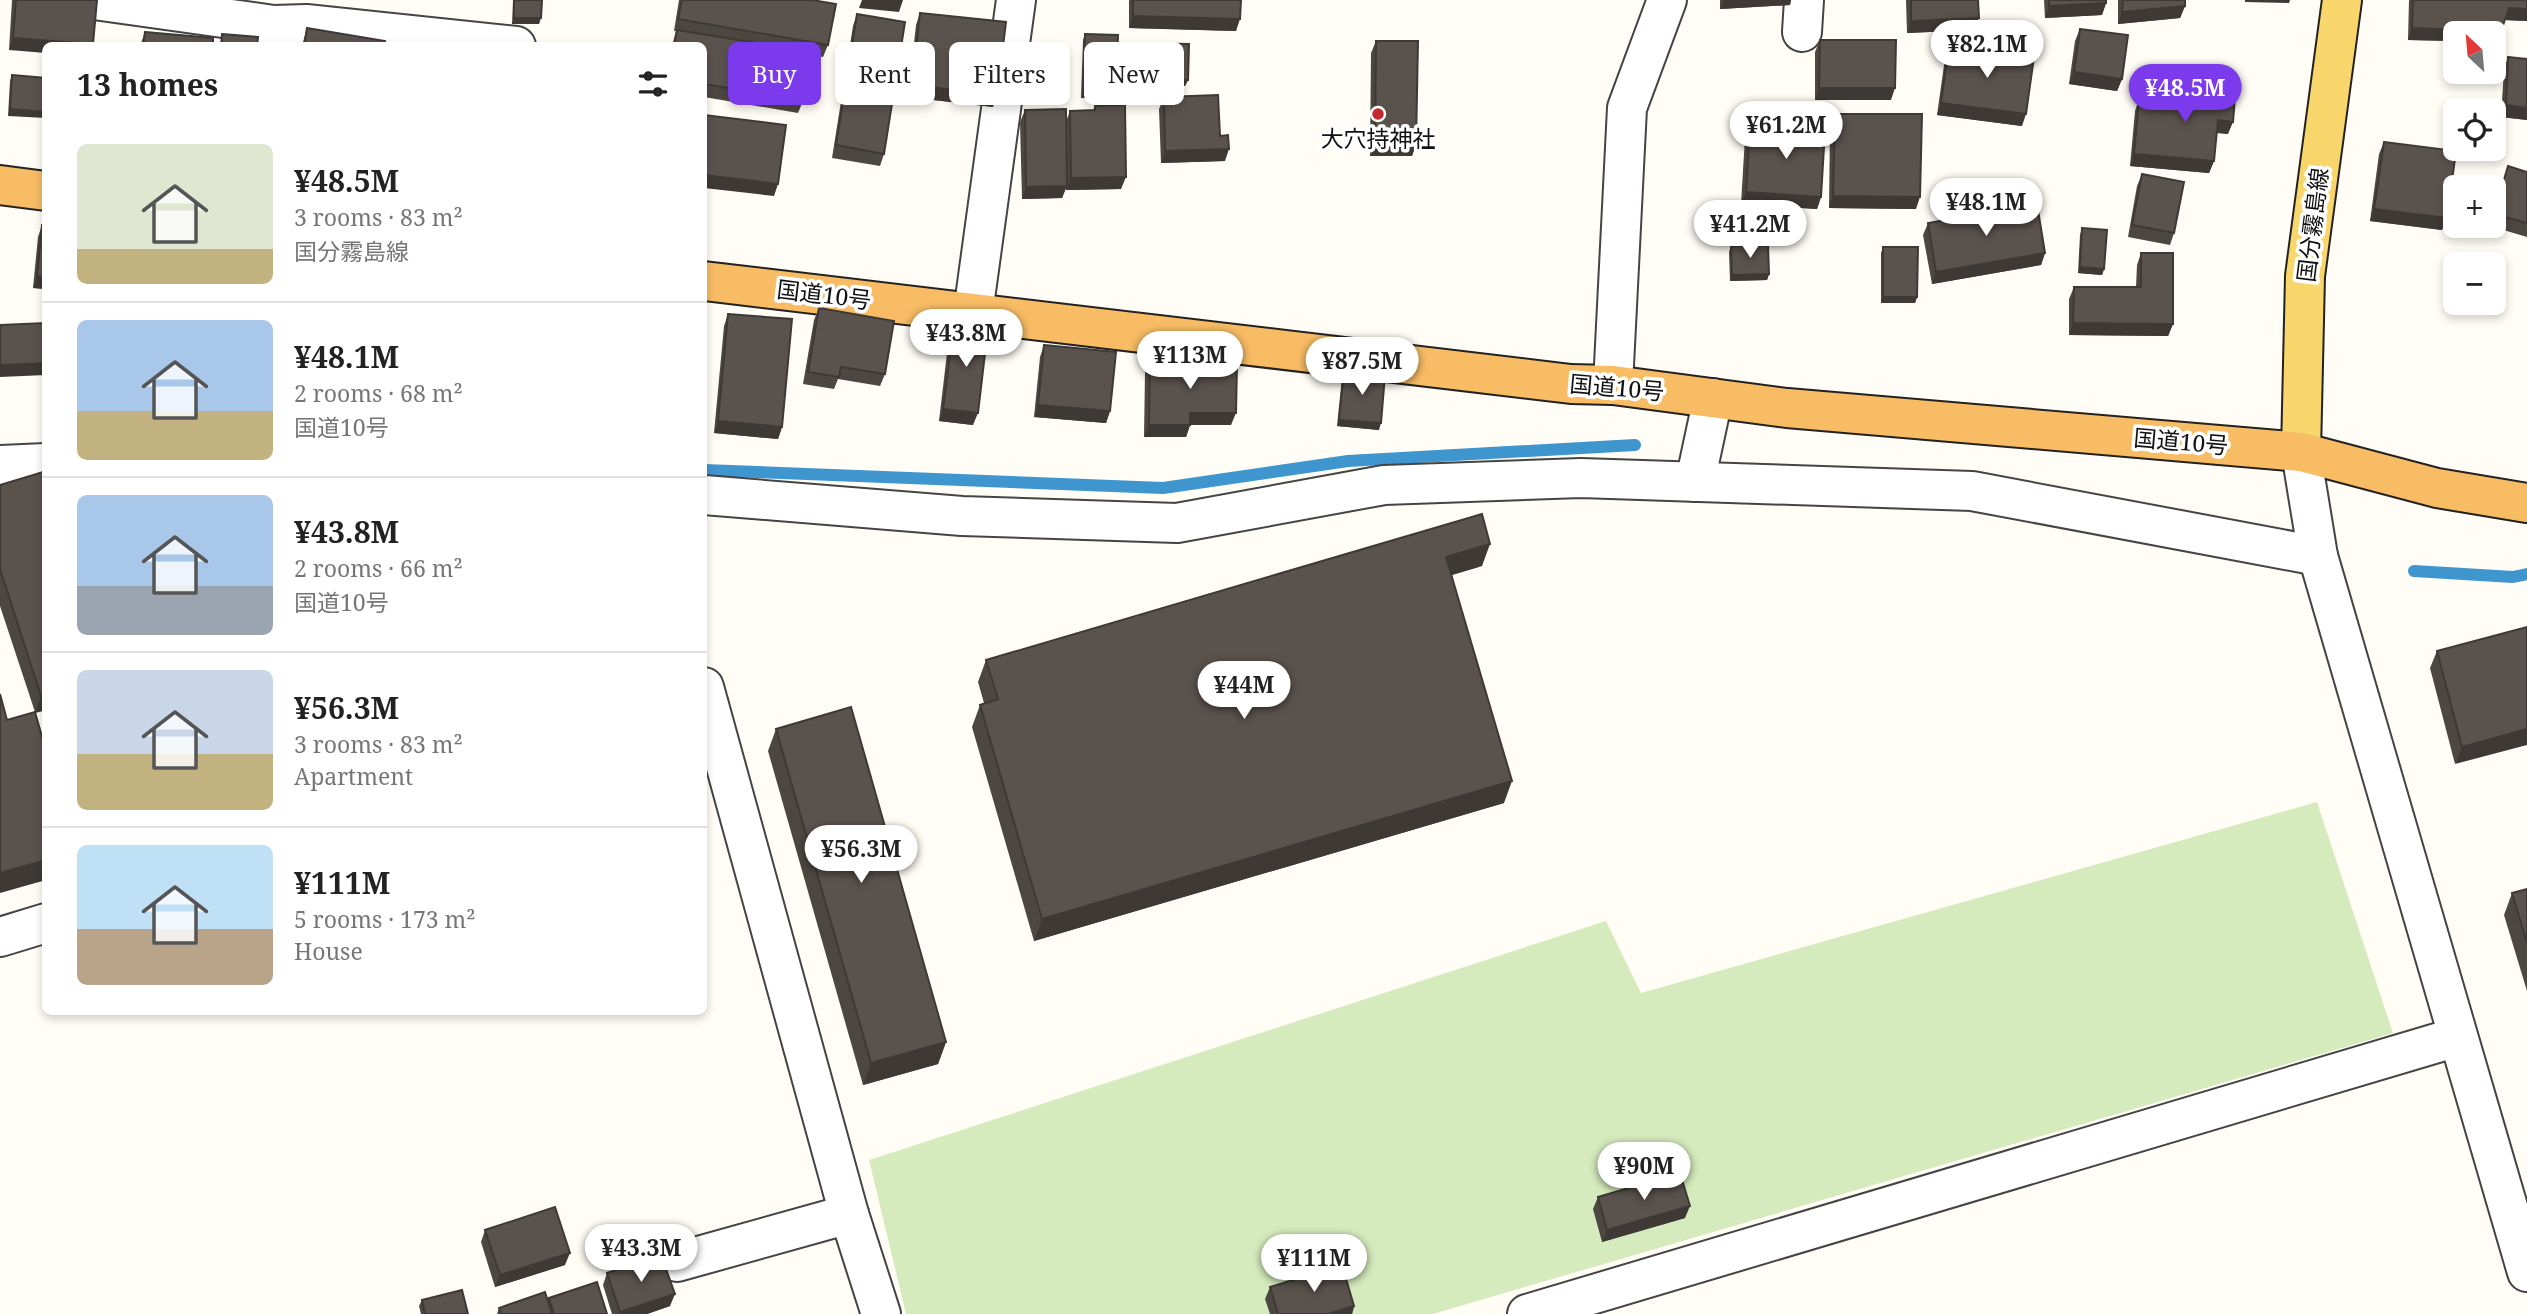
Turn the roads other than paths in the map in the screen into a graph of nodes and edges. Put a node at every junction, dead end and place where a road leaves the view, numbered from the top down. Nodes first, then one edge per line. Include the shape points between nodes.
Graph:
1 (94, 0) edge
2 (1016, 0) edge
3 (1667, 0) edge
4 (2342, 0) edge
5 (274, 24) edge
6 (478, 42) edge
7 (0, 186) edge
8 (42, 191) edge
9 (707, 281) edge
10 (973, 313) junction
11 (1612, 385) junction
12 (1713, 398) junction
13 (2301, 452) junction
14 (42, 463) edge
15 (0, 465) edge
16 (1695, 482) junction
17 (707, 495) edge
18 (2527, 503) edge
19 (2318, 556) junction
20 (707, 712) edge
21 (42, 924) edge
22 (0, 937) edge
23 (2457, 1037) junction
24 (849, 1214) junction
25 (677, 1262) dead end
26 (2527, 1272) edge
27 (880, 1314) edge
28 (1527, 1314) edge

1 - 5 street
2 - 10 street
3 - 11 street via 1627,108
4 - 13 main road, 国分霧島線 via 2305,276
5 - 6 street
7 - 8 highway
9 - 10 highway, 国道10号
10 - 11 highway, 国道10号 via 1571,384
11 - 12 highway, 国道10号
12 - 13 highway, 国道10号
12 - 16 street
13 - 18 highway, 国道10号 via 2437,488
13 - 19 street
14 - 15 street
16 - 17 street via 1581,478 1384,485 1177,523 962,516
16 - 19 street via 1972,491
19 - 23 street
20 - 24 street
21 - 22 street
23 - 26 street
23 - 28 street
24 - 25 street
24 - 27 street

